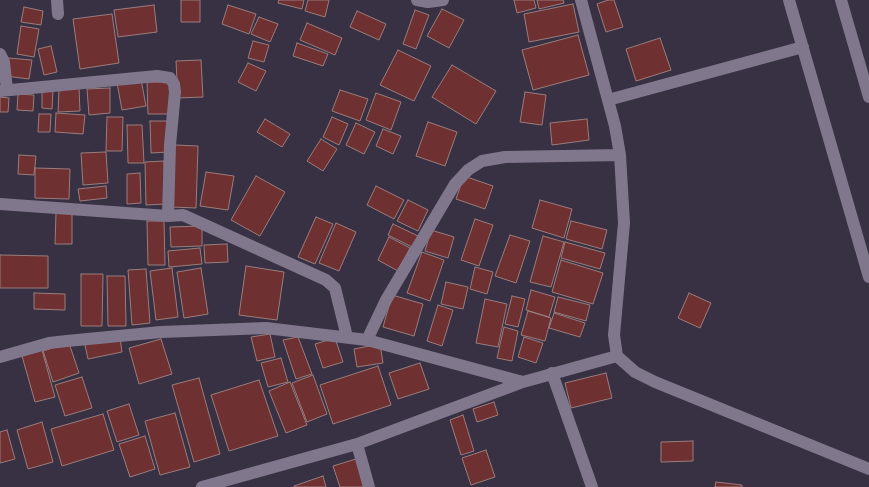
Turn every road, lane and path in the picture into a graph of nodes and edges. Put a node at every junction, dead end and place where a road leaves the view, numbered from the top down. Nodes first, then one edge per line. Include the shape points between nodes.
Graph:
1 (57, 0) edge
2 (417, 0) edge
3 (443, 0) edge
4 (581, 0) edge
5 (789, 0) edge
6 (842, 0) edge
7 (58, 14) dead end
8 (803, 47) junction
9 (0, 54) edge
10 (4, 91) edge
11 (869, 97) edge
12 (608, 100) junction
13 (620, 155) junction
14 (0, 204) edge
15 (168, 216) junction
16 (869, 277) edge
17 (347, 337) junction
18 (367, 340) junction
19 (617, 356) junction
20 (0, 357) edge
21 (552, 373) junction
22 (523, 382) junction
23 (357, 444) junction
24 (869, 469) edge
25 (202, 487) edge
26 (369, 487) edge
27 (592, 487) edge

1 - 7 street
2 - 3 street
4 - 12 street
5 - 8 street
6 - 11 street
8 - 12 street
8 - 16 street
9 - 10 street via 4,62
10 - 15 street via 157,76 170,78 175,92 170,145
12 - 13 street via 616,126
13 - 18 street via 505,157 482,160 468,170 446,199 386,300
13 - 19 street via 624,223 614,335
14 - 15 street
15 - 17 street via 183,215 326,280 335,288
17 - 18 street
17 - 20 street via 266,328 161,332 49,343
18 - 22 street
19 - 21 street
19 - 24 street via 636,372 655,382
21 - 22 street
21 - 27 street
22 - 23 street
23 - 25 street
23 - 26 street

